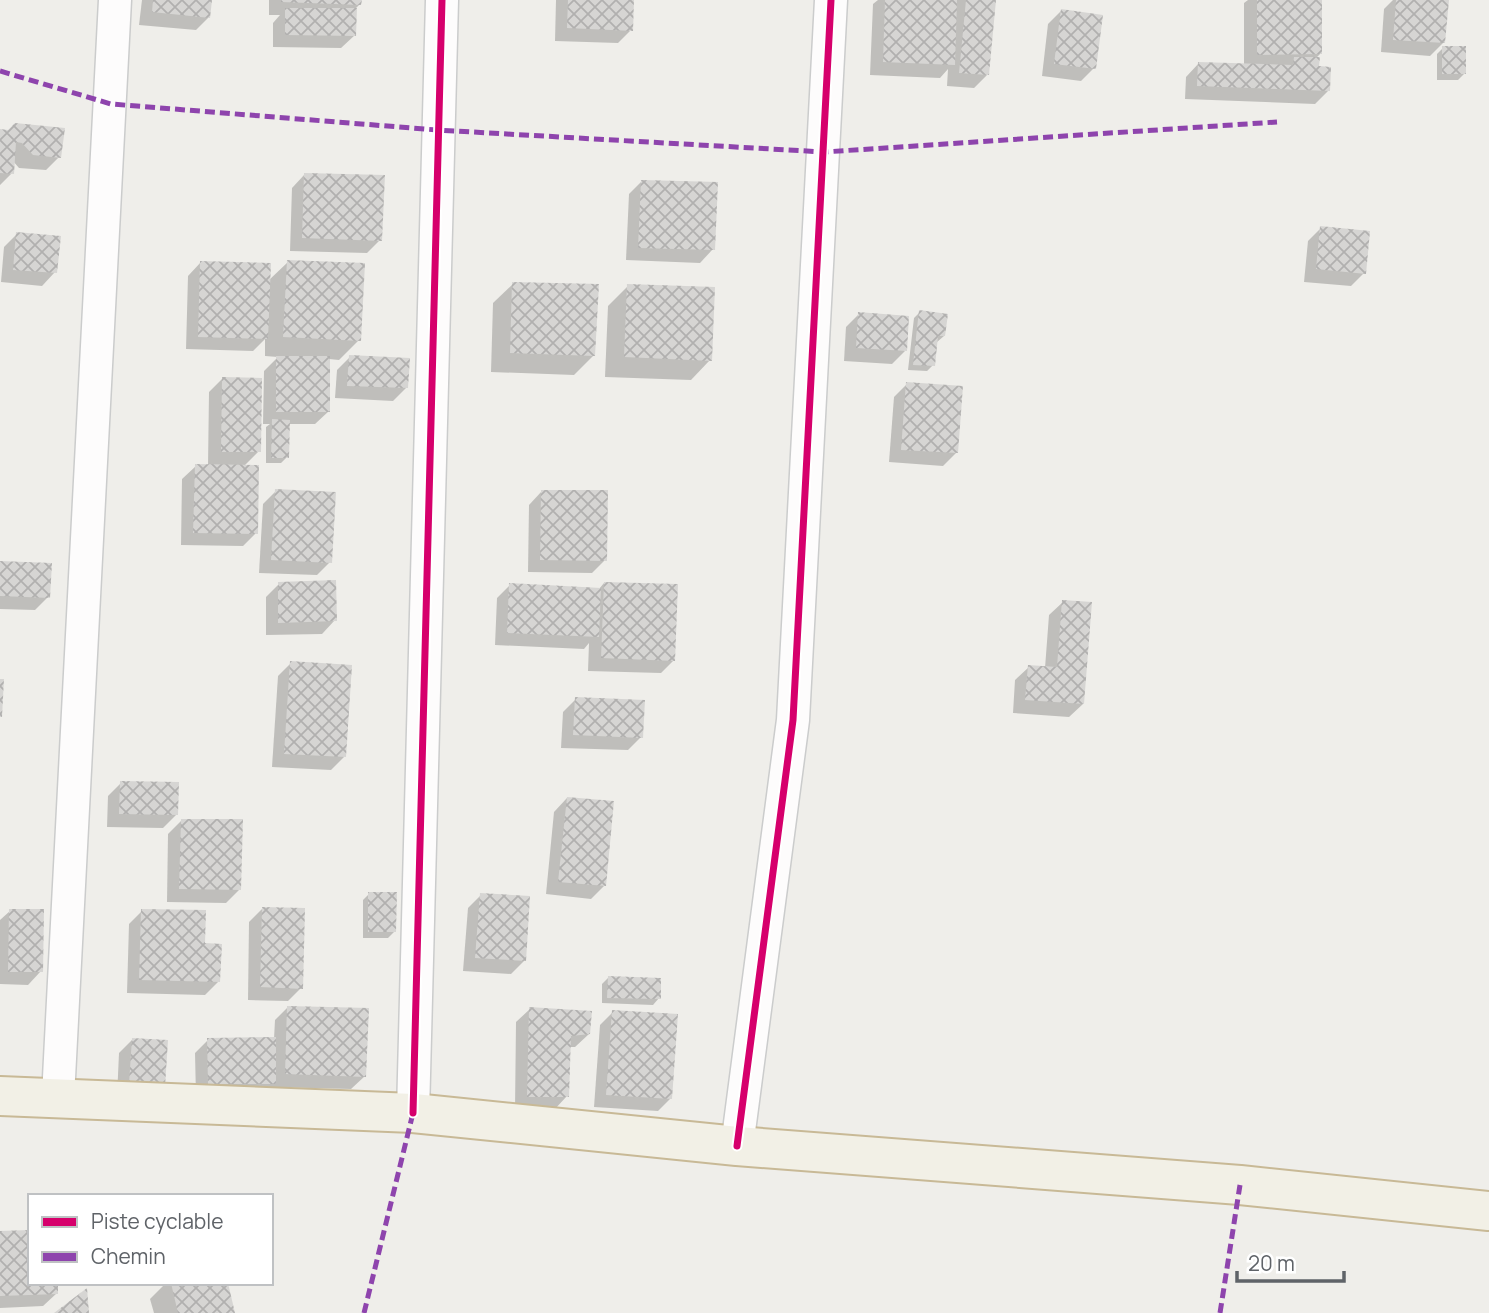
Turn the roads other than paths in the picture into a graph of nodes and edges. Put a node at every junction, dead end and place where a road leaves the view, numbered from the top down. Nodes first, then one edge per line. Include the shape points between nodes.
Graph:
1 (115, 0) edge
2 (442, 0) edge
3 (831, 0) edge
4 (0, 1096) edge
5 (58, 1097) junction
6 (413, 1113) junction
7 (737, 1146) junction
8 (1489, 1211) edge

1 - 5 street
2 - 6 street
3 - 7 street via 793,720
4 - 5 highway
5 - 6 highway
6 - 7 highway
7 - 8 highway via 1240,1185

